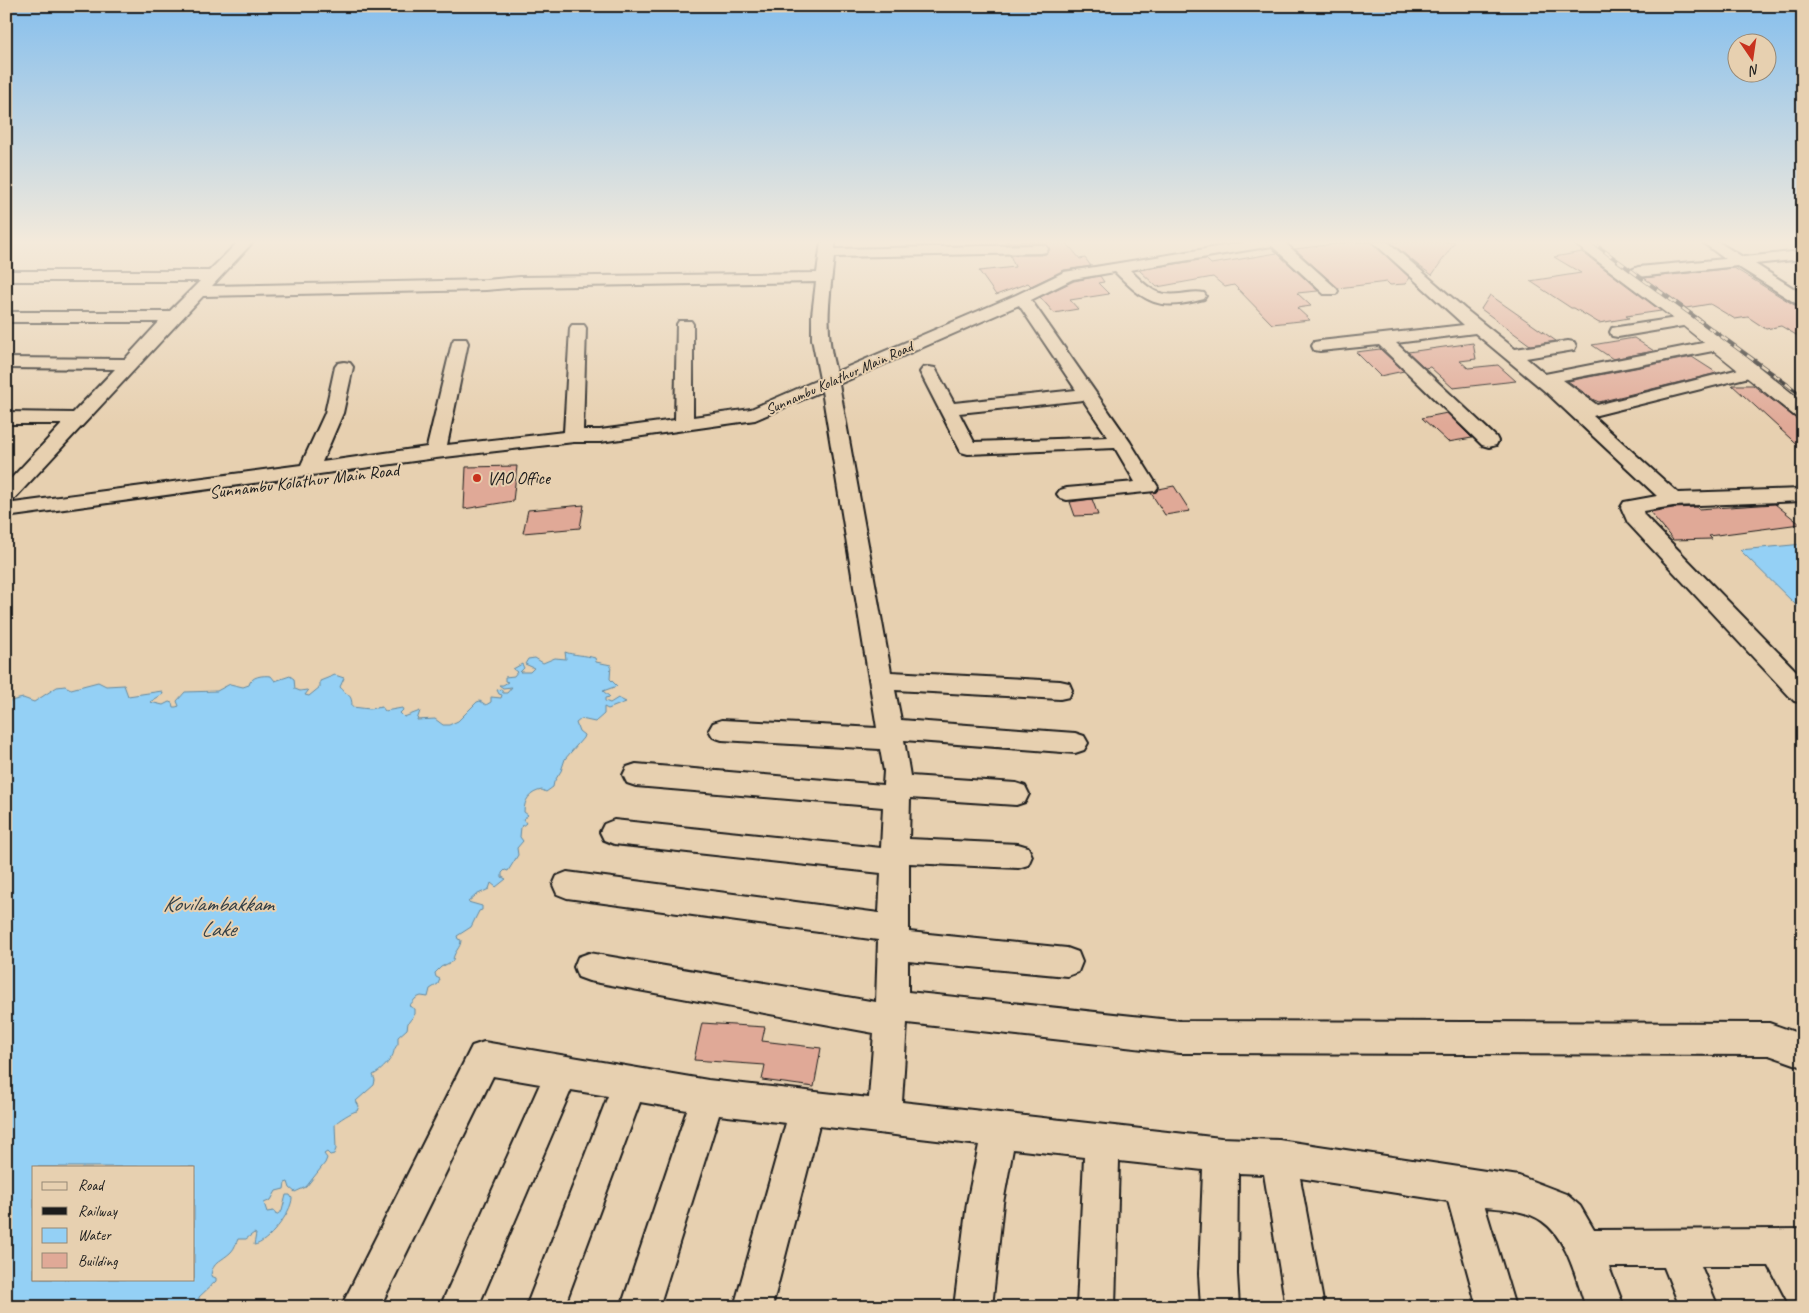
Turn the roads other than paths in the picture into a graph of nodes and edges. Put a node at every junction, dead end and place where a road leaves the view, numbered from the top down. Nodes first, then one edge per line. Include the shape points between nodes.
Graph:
1 (187, 303) edge
2 (821, 303) edge
3 (1010, 303) edge
4 (1026, 303) edge
5 (1449, 303) edge
6 (1665, 303) edge
7 (1683, 303) edge
8 (6, 317) edge
9 (173, 317) junction
10 (1689, 321) junction
11 (685, 324) dead end
12 (578, 328) dead end
13 (1477, 328) junction
14 (1618, 332) dead end
15 (1383, 340) junction
16 (460, 343) dead end
17 (1718, 345) junction
18 (1320, 346) dead end
19 (1568, 346) dead end
20 (1512, 355) junction
21 (6, 363) edge
22 (131, 364) junction
23 (344, 368) dead end
24 (1751, 371) junction
25 (1779, 371) dead end
26 (929, 372) dead end
27 (831, 381) junction
28 (1088, 394) junction
29 (950, 409) junction
30 (1803, 412) edge
31 (6, 418) edge
32 (77, 419) junction
33 (684, 424) junction
34 (574, 436) junction
35 (600, 436) junction
36 (1489, 441) dead end
37 (1121, 442) junction
38 (436, 452) junction
39 (309, 469) junction
40 (196, 490) junction
41 (1067, 494) dead end
42 (1803, 495) edge
43 (6, 496) edge
44 (1673, 500) junction
45 (6, 511) edge
46 (6, 522) edge
47 (880, 680) junction
48 (1060, 690) dead end
49 (1803, 694) edge
50 (722, 730) dead end
51 (890, 735) junction
52 (1075, 744) dead end
53 (636, 775) dead end
54 (896, 791) junction
55 (1016, 794) dead end
56 (614, 832) dead end
57 (894, 856) junction
58 (1018, 856) dead end
59 (566, 885) dead end
60 (893, 937) junction
61 (1067, 962) dead end
62 (589, 967) dead end
63 (891, 1013) junction
64 (1803, 1051) edge
65 (562, 1072) junction
66 (630, 1083) junction
67 (708, 1097) junction
68 (807, 1108) junction
69 (884, 1117) junction
70 (999, 1130) junction
71 (1102, 1142) junction
72 (1220, 1155) junction
73 (1279, 1157) junction
74 (1461, 1185) junction
75 (1791, 1247) edge
76 (1675, 1249) junction
77 (1584, 1250) junction
78 (1803, 1293) edge
79 (360, 1307) edge
80 (459, 1307) edge
81 (545, 1307) edge
82 (640, 1307) edge
83 (753, 1307) edge
84 (973, 1307) edge
85 (1096, 1307) edge
86 (1220, 1307) edge
87 (1305, 1307) edge
88 (1496, 1307) edge
89 (1605, 1307) edge
90 (1699, 1307) edge

1 - 9 street
2 - 27 street via 820,340
3 - 27 street, Sunnambu Kolathur Main Road
4 - 28 street
5 - 13 street
6 - 10 main road
7 - 25 main road
8 - 9 street
9 - 22 street
10 - 14 street
10 - 17 main road
11 - 33 street
12 - 34 street
13 - 15 street
13 - 20 street
15 - 18 street
15 - 36 street
16 - 38 street
17 - 24 main road
17 - 24 street via 1548,378 1594,411
19 - 20 street
20 - 44 street via 1553,388
21 - 22 street
22 - 32 street
23 - 39 street via 334,413
24 - 30 main road
26 - 29 street
27 - 33 street, Sunnambu Kolathur Main Road via 755,414
27 - 47 street via 831,397
28 - 29 street
28 - 37 street
29 - 37 street via 968,448
31 - 32 street
32 - 43 street
33 - 35 street, Sunnambu Kolathur Main Road
34 - 35 street, Sunnambu Kolathur Main Road
34 - 38 street, Sunnambu Kolathur Main Road
35 - 40 street, Sunnambu Kolathur Main Road via 583,445 517,456
37 - 41 street via 1148,487
38 - 39 street, Sunnambu Kolathur Main Road
39 - 40 street, Sunnambu Kolathur Main Road
40 - 45 street, Sunnambu Kolathur Main Road
40 - 46 street, Sunnambu Kolathur Main Road
42 - 44 street
44 - 49 street via 1631,506 1635,518
47 - 48 street
47 - 51 street
50 - 51 street
51 - 52 street
51 - 54 street via 897,771
53 - 54 street
54 - 55 street
54 - 57 street
56 - 57 street
57 - 58 street
57 - 60 street
59 - 60 street
60 - 61 street
60 - 63 street
62 - 63 street
63 - 64 street via 1180,1038 1769,1039
63 - 69 street
65 - 66 street
65 - 79 street via 484,1058
65 - 80 street
66 - 67 street
66 - 81 street
67 - 68 street
67 - 82 street
68 - 69 street
68 - 83 street
69 - 70 street
70 - 71 street
70 - 84 street via 985,1203
71 - 72 street
71 - 85 street
72 - 73 street
72 - 86 street
73 - 74 street
73 - 87 street
74 - 77 street via 1519,1194 1553,1207 1567,1219
74 - 88 street
75 - 76 street
75 - 78 street
76 - 77 street
76 - 90 street
77 - 89 street

